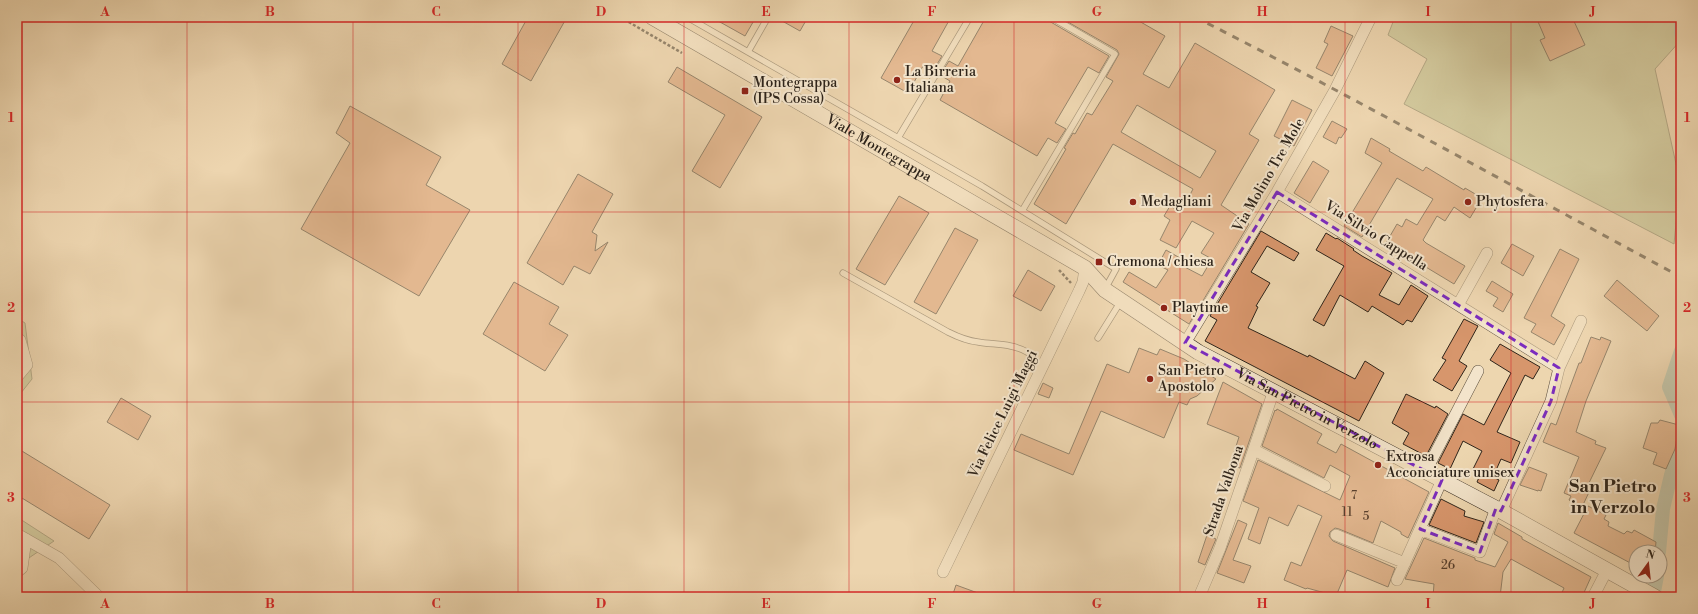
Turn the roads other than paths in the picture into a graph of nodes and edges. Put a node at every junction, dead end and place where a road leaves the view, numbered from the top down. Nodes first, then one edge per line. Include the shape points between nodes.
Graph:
1 (652, 17) edge
2 (687, 17) edge
3 (768, 17) edge
4 (970, 17) edge
5 (1052, 17) edge
6 (1371, 17) edge
7 (748, 52) junction
8 (898, 138) junction
9 (1278, 192) junction
10 (1022, 211) junction
11 (1487, 252) dead end
12 (1085, 268) junction
13 (843, 273) dead end
14 (1105, 290) junction
15 (1121, 300) junction
16 (1458, 305) junction
17 (1581, 321) dead end
18 (17, 338) edge
19 (1098, 338) dead end
20 (1185, 343) junction
21 (1042, 368) junction
22 (1559, 368) junction
23 (1478, 372) dead end
24 (17, 377) edge
25 (1274, 393) junction
26 (1254, 450) junction
27 (1426, 471) junction
28 (1442, 480) junction
29 (1326, 486) dead end
30 (1499, 509) junction
31 (1420, 529) junction
32 (1336, 535) dead end
33 (22, 536) edge
34 (1405, 563) junction
35 (1607, 570) junction
36 (17, 572) edge
37 (942, 572) dead end
38 (1397, 580) dead end
39 (1650, 594) edge
40 (99, 597) edge
41 (1199, 597) edge
42 (1593, 597) edge

1 - 12 main road, Viale Montegrappa
2 - 7 lane
3 - 7 lane
4 - 8 lane, Viale Montegrappa
5 - 10 lane via 1115,54
6 - 9 street, Via Molino Tre Mole via 1335,90
7 - 8 lane
8 - 10 lane
9 - 16 street, Via Silvio Cappella
9 - 20 street, Via Molino Tre Mole
10 - 14 lane via 1116,269
11 - 16 street
12 - 14 main road, Via San Pietro in Verzolo
12 - 21 street, Via Felice Luigi Maggi via 1083,282
13 - 21 lane via 948,332 978,342 1016,347 1028,353
14 - 15 main road, Via San Pietro in Verzolo
15 - 19 lane
15 - 20 main road, Via San Pietro in Verzolo
16 - 22 street, Via Silvio Cappella
17 - 22 street
18 - 24 street via 20,340 27,365
20 - 25 main road, Via San Pietro in Verzolo
21 - 37 street, Via Felice Luigi Maggi
22 - 30 street via 1551,401
23 - 27 street
25 - 26 street, Strada Valbona
25 - 27 main road, Via San Pietro in Verzolo
26 - 29 street
26 - 41 street, Strada Valbona via 1220,548
27 - 28 main road, Via San Pietro in Verzolo
28 - 30 main road, Via San Pietro in Verzolo
28 - 31 street
30 - 31 street via 1480,552
30 - 35 main road, Via San Pietro in Verzolo
31 - 34 street
32 - 34 street
33 - 36 street via 22,568
33 - 40 street via 60,558
34 - 38 street
35 - 39 main road, Via San Pietro in Verzolo
35 - 42 street

